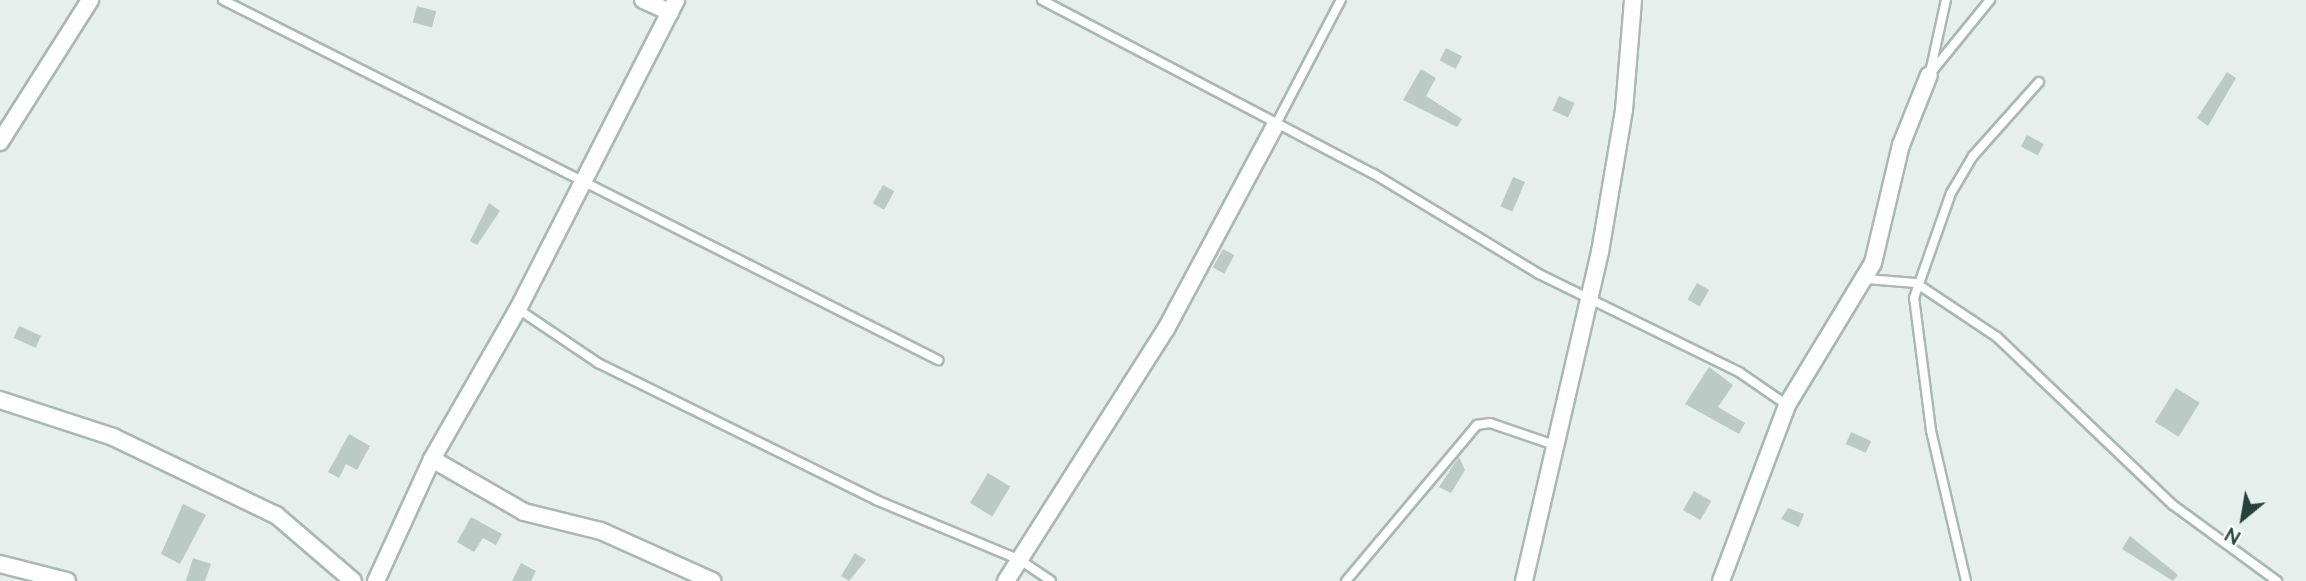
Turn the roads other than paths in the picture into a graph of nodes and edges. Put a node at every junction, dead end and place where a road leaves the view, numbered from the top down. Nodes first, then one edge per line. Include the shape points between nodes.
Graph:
1 (90, 0) edge
2 (223, 0) edge
3 (643, 0) edge
4 (1042, 0) edge
5 (1340, 0) edge
6 (1633, 0) edge
7 (1946, 0) edge
8 (1990, 0) edge
9 (673, 6) edge
10 (1929, 75) junction
11 (2039, 82) dead end
12 (1275, 126) junction
13 (0, 142) edge
14 (586, 179) junction
15 (1866, 279) junction
16 (1916, 283) junction
17 (1591, 295) junction
18 (518, 309) junction
19 (938, 360) dead end
20 (0, 400) edge
21 (1787, 405) junction
22 (1560, 446) junction
23 (432, 459) junction
24 (1020, 560) junction
25 (0, 564) edge
26 (67, 581) edge
27 (353, 581) edge
28 (376, 581) edge
29 (712, 581) edge
30 (1006, 581) edge
31 (1051, 581) edge
32 (1346, 581) edge
33 (1524, 581) edge
34 (1721, 581) edge
35 (1966, 581) edge
36 (2277, 581) edge

1 - 13 street
2 - 14 lane
3 - 9 street
4 - 12 lane via 1128,41
5 - 12 lane
6 - 17 street via 1624,110
7 - 10 lane
8 - 10 lane
9 - 14 street
10 - 15 street via 1901,145
11 - 16 lane via 1973,156
12 - 17 lane via 1374,174 1539,274
12 - 24 street via 1166,329
14 - 18 street
14 - 19 lane
15 - 16 lane
15 - 21 street
16 - 35 lane via 1931,430
16 - 36 lane via 1997,337 2173,505
17 - 21 lane via 1762,384
17 - 22 street
18 - 23 street
18 - 24 lane via 598,363 750,439
20 - 27 street via 113,437 276,515
21 - 34 street
22 - 32 lane via 1490,423 1477,425
22 - 33 street
23 - 28 street
23 - 29 street via 524,512 601,531
24 - 30 street
24 - 31 lane
25 - 26 street

